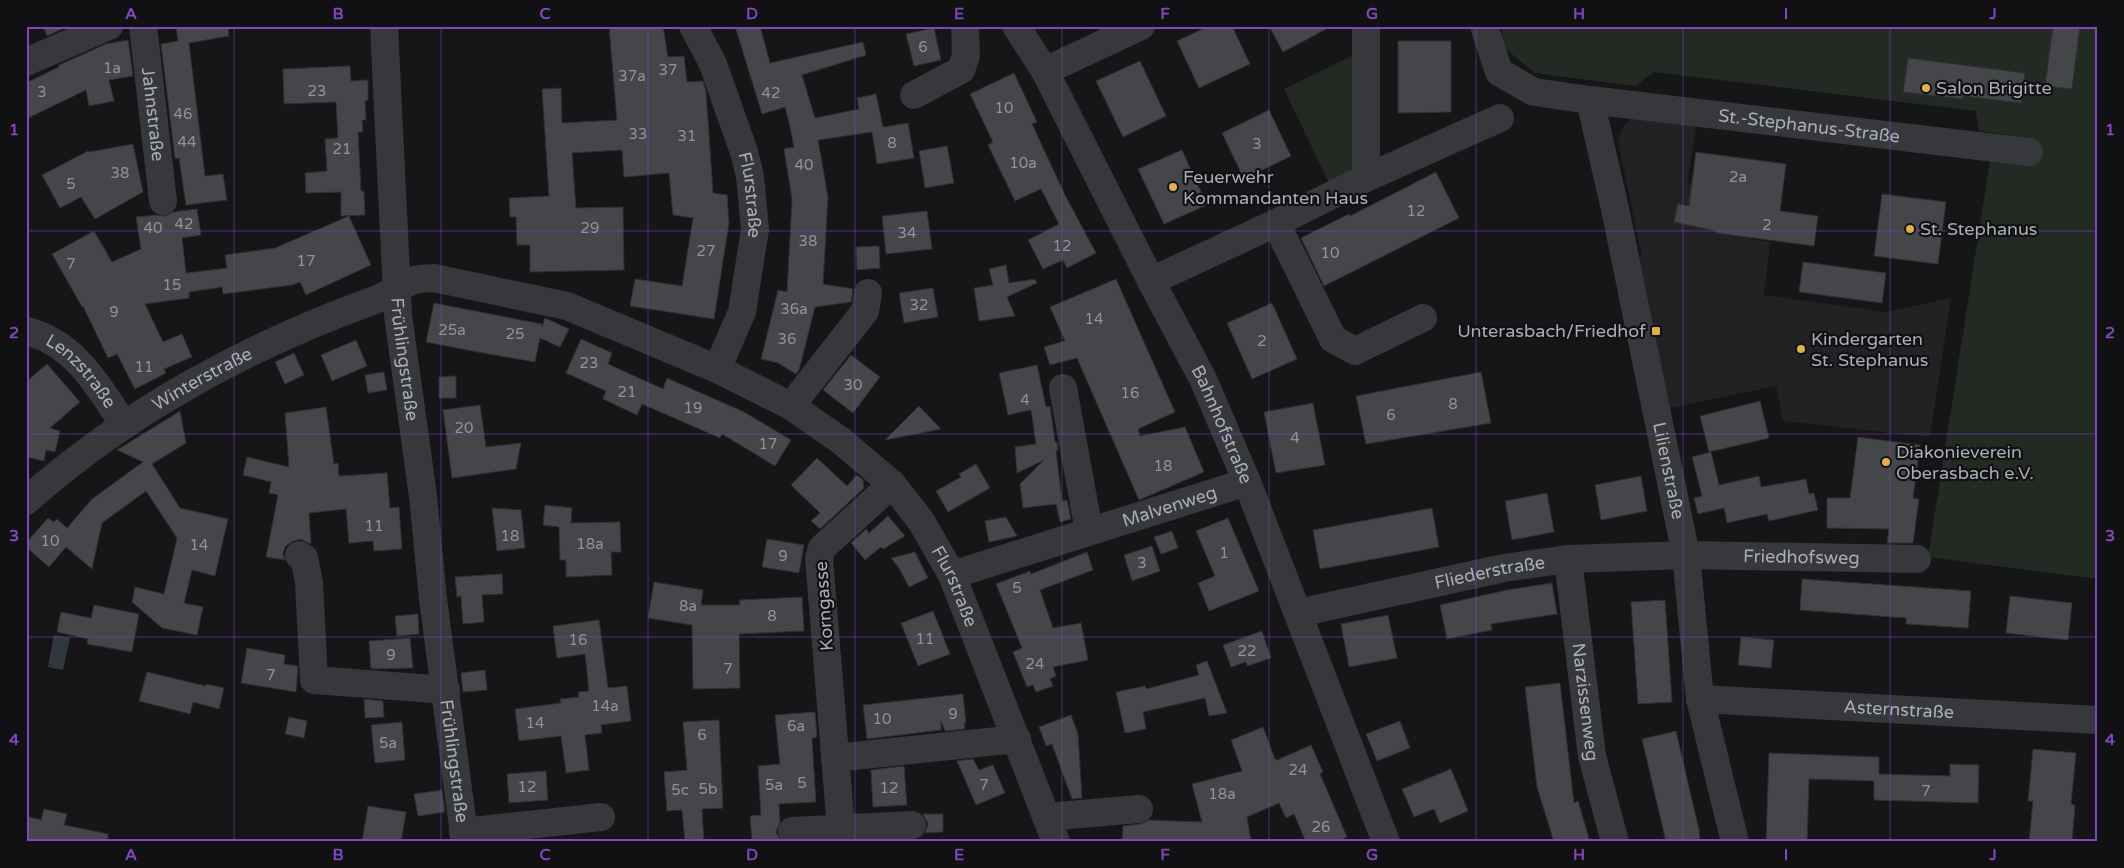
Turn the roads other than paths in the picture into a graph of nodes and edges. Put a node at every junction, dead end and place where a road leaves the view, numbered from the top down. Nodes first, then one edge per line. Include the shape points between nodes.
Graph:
1 (109, 26) edge
2 (143, 26) edge
3 (384, 26) edge
4 (693, 26) edge
5 (966, 26) edge
6 (1016, 26) edge
7 (1141, 26) edge
8 (1366, 26) edge
9 (1484, 26) edge
10 (26, 62) edge
11 (1045, 71) junction
12 (914, 95) dead end
13 (1590, 100) junction
14 (1500, 118) dead end
15 (2029, 152) dead end
16 (1366, 178) junction
17 (164, 201) dead end
18 (1276, 223) junction
19 (1151, 281) junction
20 (396, 289) junction
21 (868, 294) dead end
22 (1423, 318) dead end
23 (26, 331) edge
24 (717, 369) junction
25 (1063, 388) dead end
26 (791, 406) junction
27 (124, 425) junction
28 (1247, 482) junction
29 (892, 484) junction
30 (26, 501) edge
31 (1089, 531) junction
32 (299, 555) dead end
33 (1686, 555) junction
34 (1568, 559) junction
35 (1917, 559) dead end
36 (952, 575) junction
37 (1298, 613) junction
38 (446, 690) junction
39 (1700, 698) junction
40 (2098, 720) edge
41 (1017, 740) junction
42 (836, 758) junction
43 (1139, 809) dead end
44 (1046, 816) junction
45 (601, 817) dead end
46 (912, 825) dead end
47 (841, 829) junction
48 (792, 831) dead end
49 (464, 837) edge
50 (1056, 842) edge
51 (1386, 842) edge
52 (1615, 842) edge
53 (1735, 842) edge

1 - 10 street
2 - 17 street, Jahnstraße
3 - 20 street, Frühlingstraße
4 - 24 street, Flurstraße via 713,64 744,152 750,176 755,228 742,312
5 - 12 street via 966,56 961,70
6 - 11 street, Bahnhofstraße
7 - 11 street
8 - 16 street
9 - 13 street, St.-Stephanus-Straße via 1499,72 1534,92
11 - 19 street, Bahnhofstraße
13 - 15 street, St.-Stephanus-Straße
13 - 33 street, Lilienstraße
14 - 16 street
16 - 18 street
18 - 19 street
18 - 22 street via 1333,339 1355,351
19 - 28 street, Bahnhofstraße via 1203,379
20 - 24 street, Flurstraße via 416,280 434,278 567,306
20 - 27 street, Winterstraße via 236,359
20 - 38 street, Frühlingstraße
21 - 26 street via 865,311
23 - 27 street, Lenzstraße via 62,348 90,374
24 - 26 street, Flurstraße
25 - 31 street
26 - 29 street, Flurstraße via 840,440
27 - 30 street, Winterstraße via 58,473
28 - 31 street, Malvenweg
28 - 37 street, Bahnhofstraße
29 - 36 street, Flurstraße via 921,521
29 - 42 street, Korngasse via 822,548 819,558
31 - 36 street, Malvenweg
32 - 38 street, Frühlingstraße via 304,558 309,582 314,680
33 - 34 street, Fliederstraße
33 - 35 street, Friedhofsweg
33 - 39 street, Lilienstraße
34 - 37 street, Fliederstraße via 1504,568
34 - 52 street, Narzissenweg via 1592,756
36 - 41 street, Flurstraße
37 - 51 street, Bahnhofstraße
38 - 49 street, Frühlingstraße
39 - 40 street, Asternstraße
39 - 53 street, Lilienstraße
41 - 42 street
41 - 44 street, Flurstraße
42 - 47 street, Korngasse
43 - 44 street
44 - 50 street, Flurstraße
45 - 49 street, Frühlingstraße
46 - 47 street
47 - 48 street

